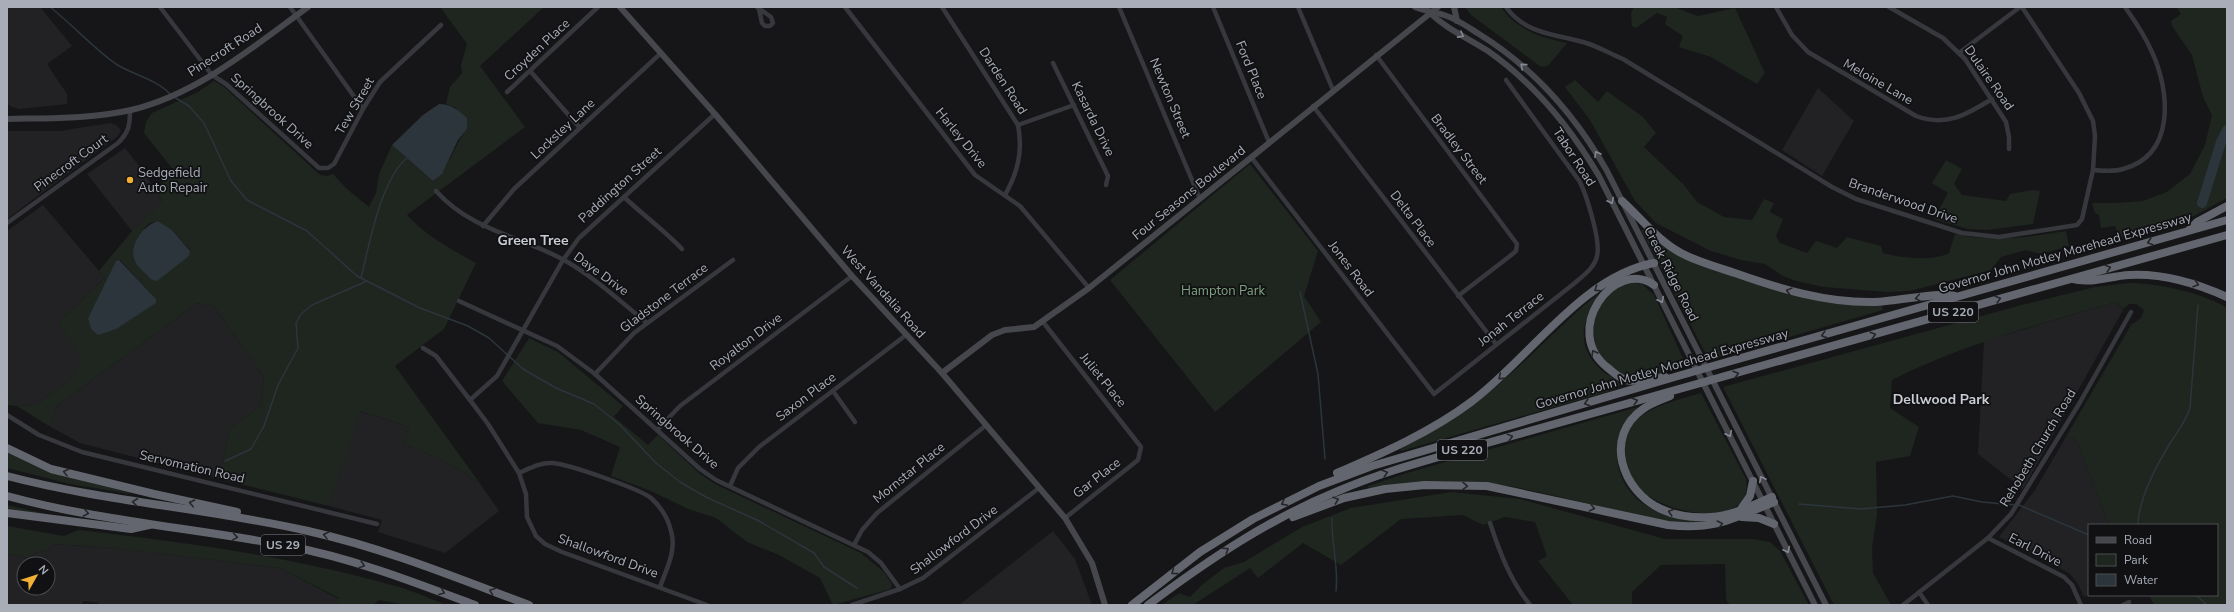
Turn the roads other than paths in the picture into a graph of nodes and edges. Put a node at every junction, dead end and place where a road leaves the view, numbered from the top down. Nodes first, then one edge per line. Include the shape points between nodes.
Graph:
1 (160, 7) edge
2 (290, 7) edge
3 (308, 7) edge
4 (598, 7) edge
5 (620, 7) edge
6 (845, 7) edge
7 (942, 7) edge
8 (1119, 7) edge
9 (1213, 7) edge
10 (1298, 7) edge
11 (1415, 7) edge
12 (1438, 7) edge
13 (1454, 7) edge
14 (1506, 7) edge
15 (1776, 7) edge
16 (1889, 7) edge
17 (2021, 7) edge
18 (2125, 7) edge
19 (1429, 12) junction
20 (297, 15) junction
21 (1457, 21) junction
22 (441, 25) dead end
23 (661, 53) junction
24 (1959, 53) junction
25 (1376, 55) junction
26 (1053, 63) dead end
27 (531, 72) junction
28 (212, 75) junction
29 (1506, 80) dead end
30 (1333, 90) junction
31 (507, 92) dead end
32 (1992, 99) junction
33 (1074, 105) junction
34 (1313, 106) junction
35 (363, 109) junction
36 (130, 110) junction
37 (715, 114) junction
38 (7, 119) edge
39 (1018, 125) junction
40 (580, 128) junction
41 (1269, 142) junction
42 (2009, 149) dead end
43 (1251, 157) junction
44 (328, 168) joint
45 (2093, 170) junction
46 (1106, 185) dead end
47 (436, 191) dead end
48 (1005, 196) junction
49 (624, 197) junction
50 (1200, 199) junction
51 (1622, 201) junction
52 (2227, 206) edge
53 (2227, 220) edge
54 (7, 223) edge
55 (483, 226) junction
56 (2188, 231) junction
57 (2227, 235) edge
58 (682, 249) dead end
59 (1597, 258) joint
60 (563, 260) junction
61 (733, 260) dead end
62 (1654, 263) junction
63 (1644, 265) junction
64 (852, 276) junction
65 (2071, 279) junction
66 (1654, 285) junction
67 (1089, 288) junction
68 (1458, 296) junction
69 (1956, 296) junction
70 (2227, 297) edge
71 (459, 301) dead end
72 (2131, 312) dead end
73 (1043, 322) junction
74 (647, 323) junction
75 (524, 330) junction
76 (906, 335) junction
77 (1496, 344) junction
78 (423, 348) dead end
79 (942, 373) junction
80 (595, 374) junction
81 (1678, 376) junction
82 (1685, 388) junction
83 (833, 391) junction
84 (1434, 394) joint
85 (470, 400) junction
86 (7, 416) edge
87 (855, 422) dead end
88 (985, 426) junction
89 (658, 429) junction
90 (7, 448) edge
91 (1141, 453) joint
92 (519, 473) junction
93 (7, 476) edge
94 (1753, 481) junction
95 (730, 486) junction
96 (1319, 486) junction
97 (1039, 488) junction
98 (7, 496) edge
99 (1773, 500) junction
100 (1764, 503) junction
101 (1739, 510) junction
102 (7, 513) edge
103 (1064, 518) junction
104 (1736, 518) junction
105 (257, 520) junction
106 (1490, 523) dead end
107 (155, 524) junction
108 (377, 524) dead end
109 (1774, 524) junction
110 (1248, 535) junction
111 (1988, 538) junction
112 (854, 545) junction
113 (660, 587) junction
114 (900, 590) junction
115 (1919, 592) junction
116 (2129, 602) dead end
117 (475, 605) edge
118 (529, 605) edge
119 (707, 605) edge
120 (852, 605) edge
121 (1105, 605) edge
122 (1132, 605) edge
123 (1148, 605) edge
124 (1530, 605) edge
125 (1815, 605) edge
126 (1826, 605) edge
127 (1903, 605) edge
128 (1928, 605) edge
129 (2081, 605) edge
130 (2123, 605) edge

1 - 28 street, Springbrook Drive
2 - 20 street
3 - 20 main road, Pinecroft Road
4 - 27 street, Croyden Place
5 - 23 main road, West Vandalia Road
6 - 48 street, Harley Drive via 976,175
7 - 39 street, Darden Road
8 - 50 street, Newton Street
9 - 41 street, Ford Place
10 - 30 street
11 - 19 main road, Creek Ridge Road
12 - 19 main road, Four Seasons Boulevard
13 - 21 main road
14 - 45 street, Branderwood Drive via 1520,22 1531,29 1587,43 1623,59 1832,187 1856,199 1962,233 1998,237 2077,225 2082,219
15 - 32 street, Meloine Lane via 1792,35 1808,52 1916,116 1938,121 1955,119 1969,114
16 - 24 street, Dulaire Road via 1936,34
17 - 24 street
17 - 45 street, Branderwood Drive via 2079,92 2093,121
18 - 45 street via 2153,53 2163,86 2166,119 2159,141 2150,154 2123,169
19 - 21 main road, Creek Ridge Road via 1444,14
19 - 25 main road, Four Seasons Boulevard
19 -> 63 main road, Creek Ridge Road via 1440,23 1507,65 1558,115 1599,176
20 - 28 main road, Pinecroft Road
20 - 35 street
51 -> 21 main road, Creek Ridge Road via 1593,147 1541,82 1507,52
22 - 35 street, Tew Street via 380,82
23 - 37 main road, West Vandalia Road
23 - 40 street, Locksley Lane
24 - 32 street, Dulaire Road
25 - 30 main road, Four Seasons Boulevard
25 - 68 street, Bradley Street via 1517,244 1516,251
26 - 33 street, Kasarda Drive
27 - 31 street, Croyden Place
27 - 40 street
28 - 36 main road, Pinecroft Road via 173,95
28 - 44 street, Springbrook Drive via 226,84 319,168
29 - 59 street, Tabor Road via 1580,182 1594,226
30 - 34 main road, Four Seasons Boulevard
32 - 42 street, Dulaire Road via 2008,129
33 - 39 street
33 - 46 street, Kasarda Drive via 1108,176
34 - 41 main road, Four Seasons Boulevard
34 - 68 street, Delta Place
35 - 44 street, Tew Street via 341,153
36 - 38 main road, Pinecroft Road via 58,118
36 - 54 street, Pinecroft Court via 130,126 118,143
37 - 49 street, Paddington Street
37 - 64 main road, West Vandalia Road
39 - 48 street, Darden Road via 1021,154 1016,175
40 - 55 street, Locksley Lane via 505,198
41 - 43 main road, Four Seasons Boulevard
43 - 50 main road, Four Seasons Boulevard
43 - 84 street, Jones Road
47 - 55 street, Daye Drive via 456,211
48 - 67 street, Harley Drive via 1031,218
49 - 58 street via 665,231
49 - 60 street, Paddington Street via 579,238
50 - 67 main road, Four Seasons Boulevard
51 - 62 main road, Creek Ridge Road
69 -> 51 highway via 1947,293 1874,302 1804,295 1767,285 1680,253 1652,231
52 - 56 highway via 2197,222
53 - 56 highway, Governor John Motley Morehead Expressway / US 220
55 - 60 street, Daye Drive
56 -> 69 highway, Governor John Motley Morehead Expressway / US 220
65 -> 57 highway, Governor John Motley Morehead Expressway
59 - 77 street, Jonah Terrace via 1593,266 1576,282
60 - 74 street, Daye Drive via 589,276
60 - 75 street, Paddington Street
61 - 74 street, Gladstone Terrace
62 - 63 highway
99 -> 62 main road, Creek Ridge Road
63 - 66 main road, Creek Ridge Road
63 -> 96 highway via 1624,272 1572,308 1515,365 1470,402 1438,423 1384,452 1331,476
64 - 76 main road, West Vandalia Road
64 - 89 street, Royalton Drive via 680,406
65 -> 70 highway, US 220 via 2083,282 2143,274 2194,283
82 -> 65 highway, Governor John Motley Morehead Expressway / US 220
81 -> 66 highway via 1626,380 1616,375 1597,358 1589,342 1588,332 1592,313 1610,289 1628,279 1644,280
66 -> 94 main road, Creek Ridge Road
67 - 73 main road, Four Seasons Boulevard
68 - 77 street, Delta Place
69 -> 81 highway, Governor John Motley Morehead Expressway / US 220
71 - 75 street, Springbrook Drive
72 - 111 street, Rehobeth Church Road via 2020,501
73 - 79 main road, Four Seasons Boulevard via 1034,327 1005,330 992,335
73 - 91 street, Juliet Place via 1137,439
74 - 80 street, Gladstone Terrace via 622,344
75 - 80 street, Springbrook Drive via 556,346
75 - 85 street, Paddington Street via 497,376
76 - 79 main road, West Vandalia Road
76 - 83 street, Saxon Place
77 - 84 street, Jonah Terrace
78 - 85 street, Shallowford Drive via 436,356
79 - 88 main road, West Vandalia Road
80 - 89 street, Springbrook Drive
81 -> 96 highway, Governor John Motley Morehead Expressway / US 220 via 1394,458
101 -> 82 highway via 1712,517 1678,515 1647,500 1625,475 1620,454 1626,427 1642,409
110 -> 82 highway, Governor John Motley Morehead Expressway / US 220 via 1318,499 1375,476
83 - 87 street
83 - 95 street, Saxon Place via 747,458 738,468
85 - 92 street, Shallowford Drive
86 - 108 street, Servomation Road via 39,435 82,452
88 - 97 main road, West Vandalia Road
88 - 112 street, Mornstar Place via 877,514 862,530
89 - 95 street, Springbrook Drive via 700,469
105 -> 90 highway via 239,513 51,469
91 - 103 street, Gar Place via 1138,460
92 - 113 street, Shallowford Drive via 526,494 530,528 545,544
92 - 113 street via 542,463 554,463 616,483 649,497 668,520 672,533 673,548
105 -> 93 highway, US 29 via 79,493
94 - 100 main road, Creek Ridge Road
94 - 101 highway via 1750,496
95 - 112 street, Springbrook Drive
96 -> 122 highway, Governor John Motley Morehead Expressway / US 220 via 1229,533 1200,552
97 - 103 main road, West Vandalia Road
97 - 114 street, Shallowford Drive via 924,578
98 -> 107 highway, US 29
99 - 100 highway
99 - 126 main road, Creek Ridge Road
100 - 101 highway
100 - 104 highway
100 - 109 main road, Creek Ridge Road
102 - 107 highway via 131,529
103 - 121 main road, West Vandalia Road via 1092,562
104 - 109 highway via 1752,517
110 -> 104 highway via 1344,498 1385,489 1425,485 1487,486 1668,525 1694,528 1712,526
118 -> 105 highway, US 29 via 340,538
106 - 124 street via 1514,584
107 -> 117 highway, US 29 via 329,555 375,568
109 -> 125 main road, Creek Ridge Road
123 -> 110 highway, Governor John Motley Morehead Expressway / US 220
111 - 115 street, Rehobeth Church Road
111 - 129 street, Earl Drive via 2064,577 2072,585
112 - 114 street, Springbrook Drive via 881,562
113 - 119 street, Shallowford Drive
114 - 120 street, Shallowford Drive
115 - 127 street, Rehobeth Church Road
115 - 128 street
116 - 130 street

